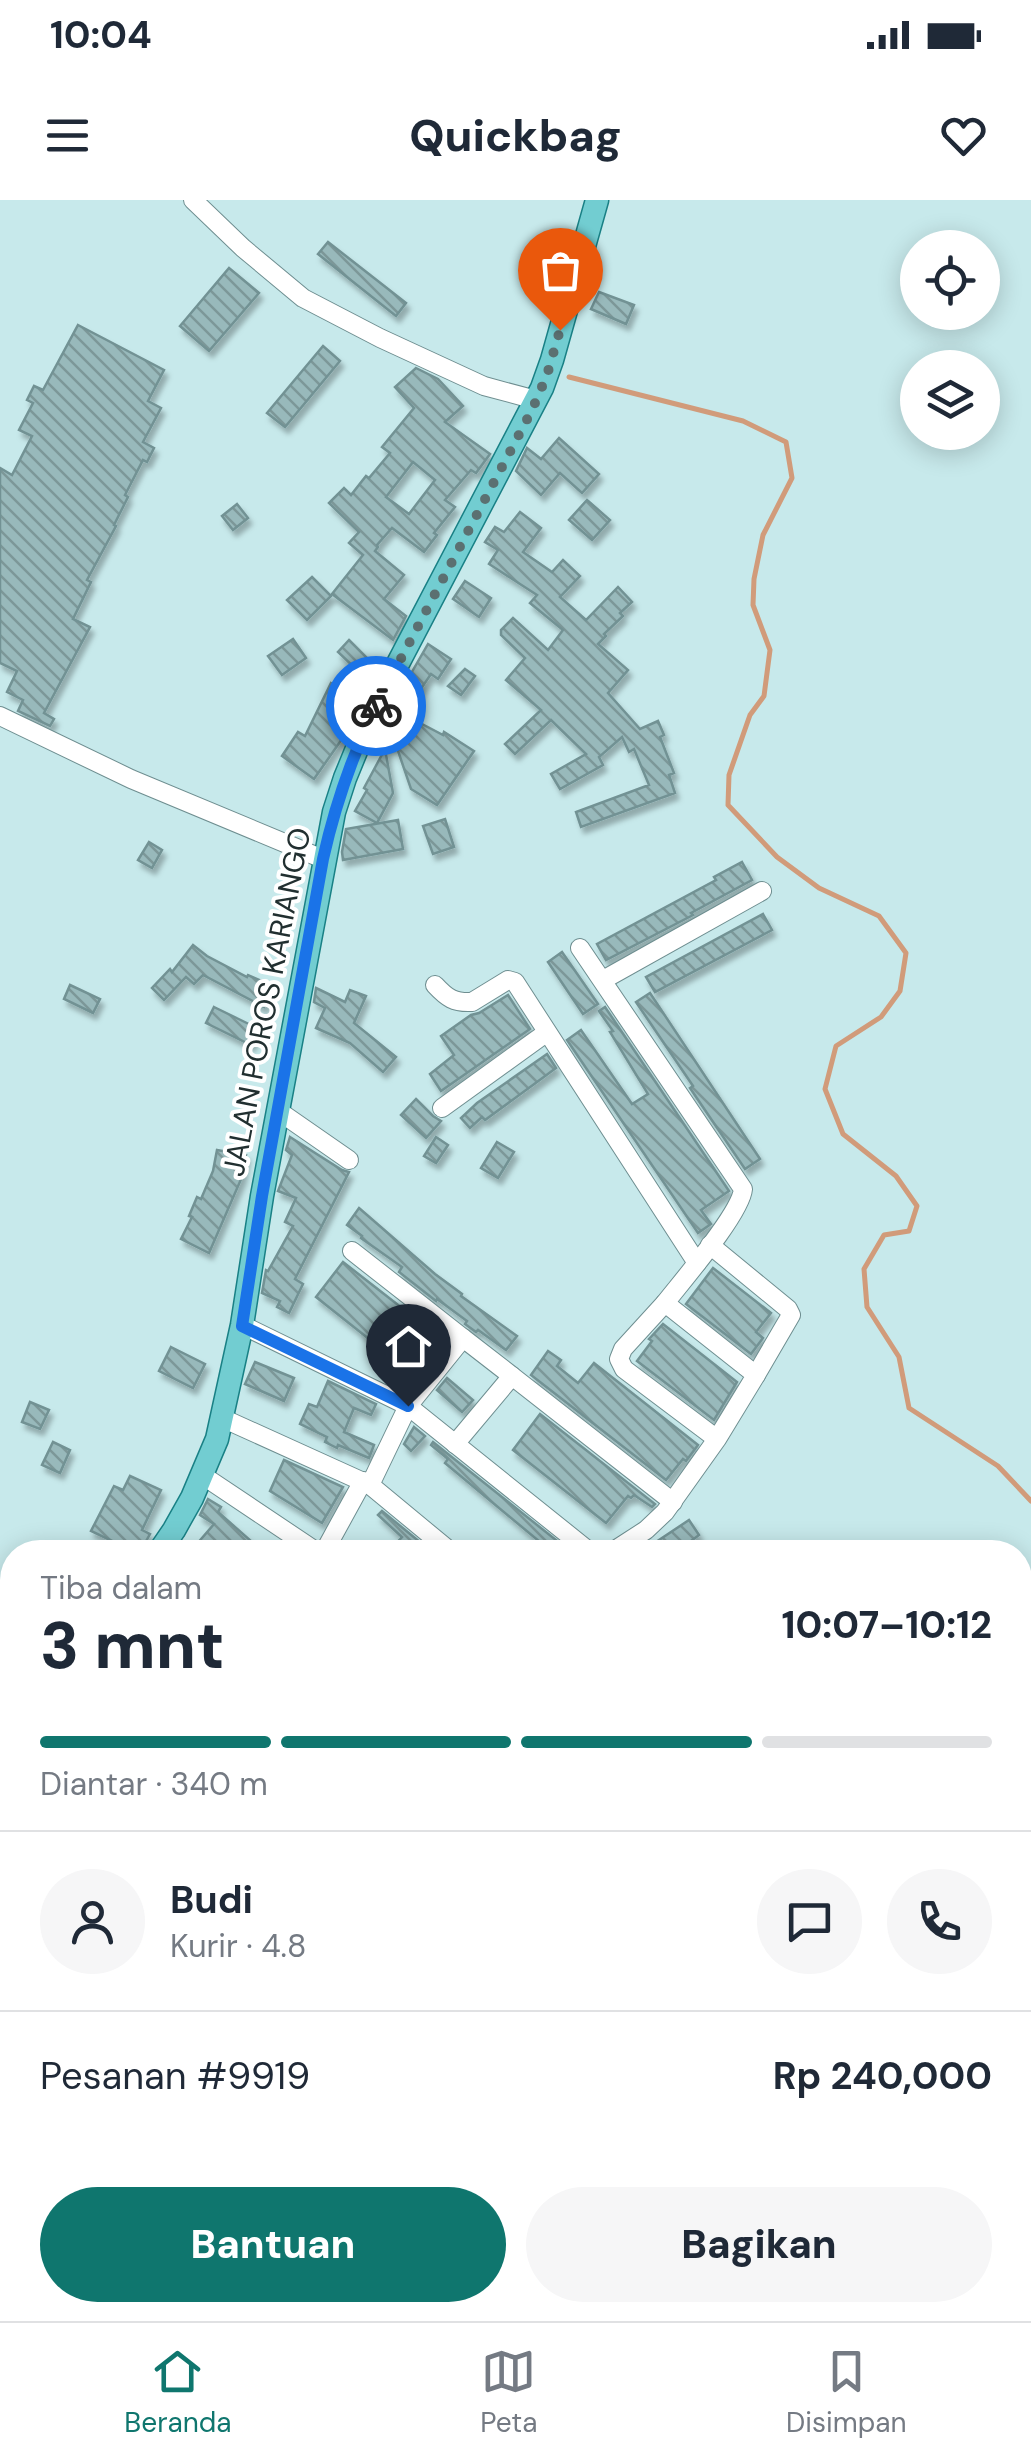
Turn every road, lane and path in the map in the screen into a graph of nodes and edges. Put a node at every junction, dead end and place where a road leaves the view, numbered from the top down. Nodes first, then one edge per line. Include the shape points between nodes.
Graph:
1 (192, 200) edge
2 (597, 200) edge
3 (536, 400) junction
4 (0, 716) edge
5 (323, 859) junction
6 (762, 891) dead end
7 (580, 948) dead end
8 (603, 980) junction
9 (435, 986) dead end
10 (546, 1033) junction
11 (442, 1108) dead end
12 (277, 1110) junction
13 (350, 1160) dead end
14 (710, 1244) junction
15 (352, 1251) dead end
16 (697, 1263) junction
17 (666, 1303) junction
18 (242, 1326) junction
19 (463, 1338) junction
20 (756, 1375) junction
21 (512, 1376) junction
22 (408, 1406) junction
23 (222, 1418) junction
24 (716, 1439) junction
25 (455, 1444) junction
26 (202, 1475) junction
27 (366, 1483) junction
28 (673, 1502) junction
29 (166, 1540) edge
30 (302, 1540) edge
31 (329, 1540) edge
32 (436, 1540) edge
33 (575, 1540) edge
34 (631, 1540) edge

1 - 3 street via 303,298 484,386
2 - 3 main road, JALAN POROS KARIANGO
3 - 5 main road, JALAN POROS KARIANGO via 364,730
4 - 5 street via 131,780
5 - 12 main road, JALAN POROS KARIANGO
6 - 8 street
7 - 8 street
8 - 14 street via 742,1185 740,1203
9 - 10 street via 448,999 472,1002 513,981
10 - 11 street
10 - 16 street
12 - 13 street
12 - 18 main road, JALAN POROS KARIANGO
14 - 16 street
14 - 20 street via 792,1314
15 - 19 street
16 - 17 street
17 - 20 street
17 - 24 street via 623,1350 620,1364
18 - 22 street
18 - 23 main road, JALAN POROS KARIANGO
19 - 21 street
19 - 22 street
20 - 24 street
21 - 25 street
21 - 28 street
22 - 25 street
22 - 27 street
23 - 26 main road, JALAN POROS KARIANGO
23 - 27 street
24 - 28 street
25 - 33 street
26 - 29 main road, JALAN POROS KARIANGO
26 - 30 street
27 - 31 street
27 - 32 street
28 - 34 street

